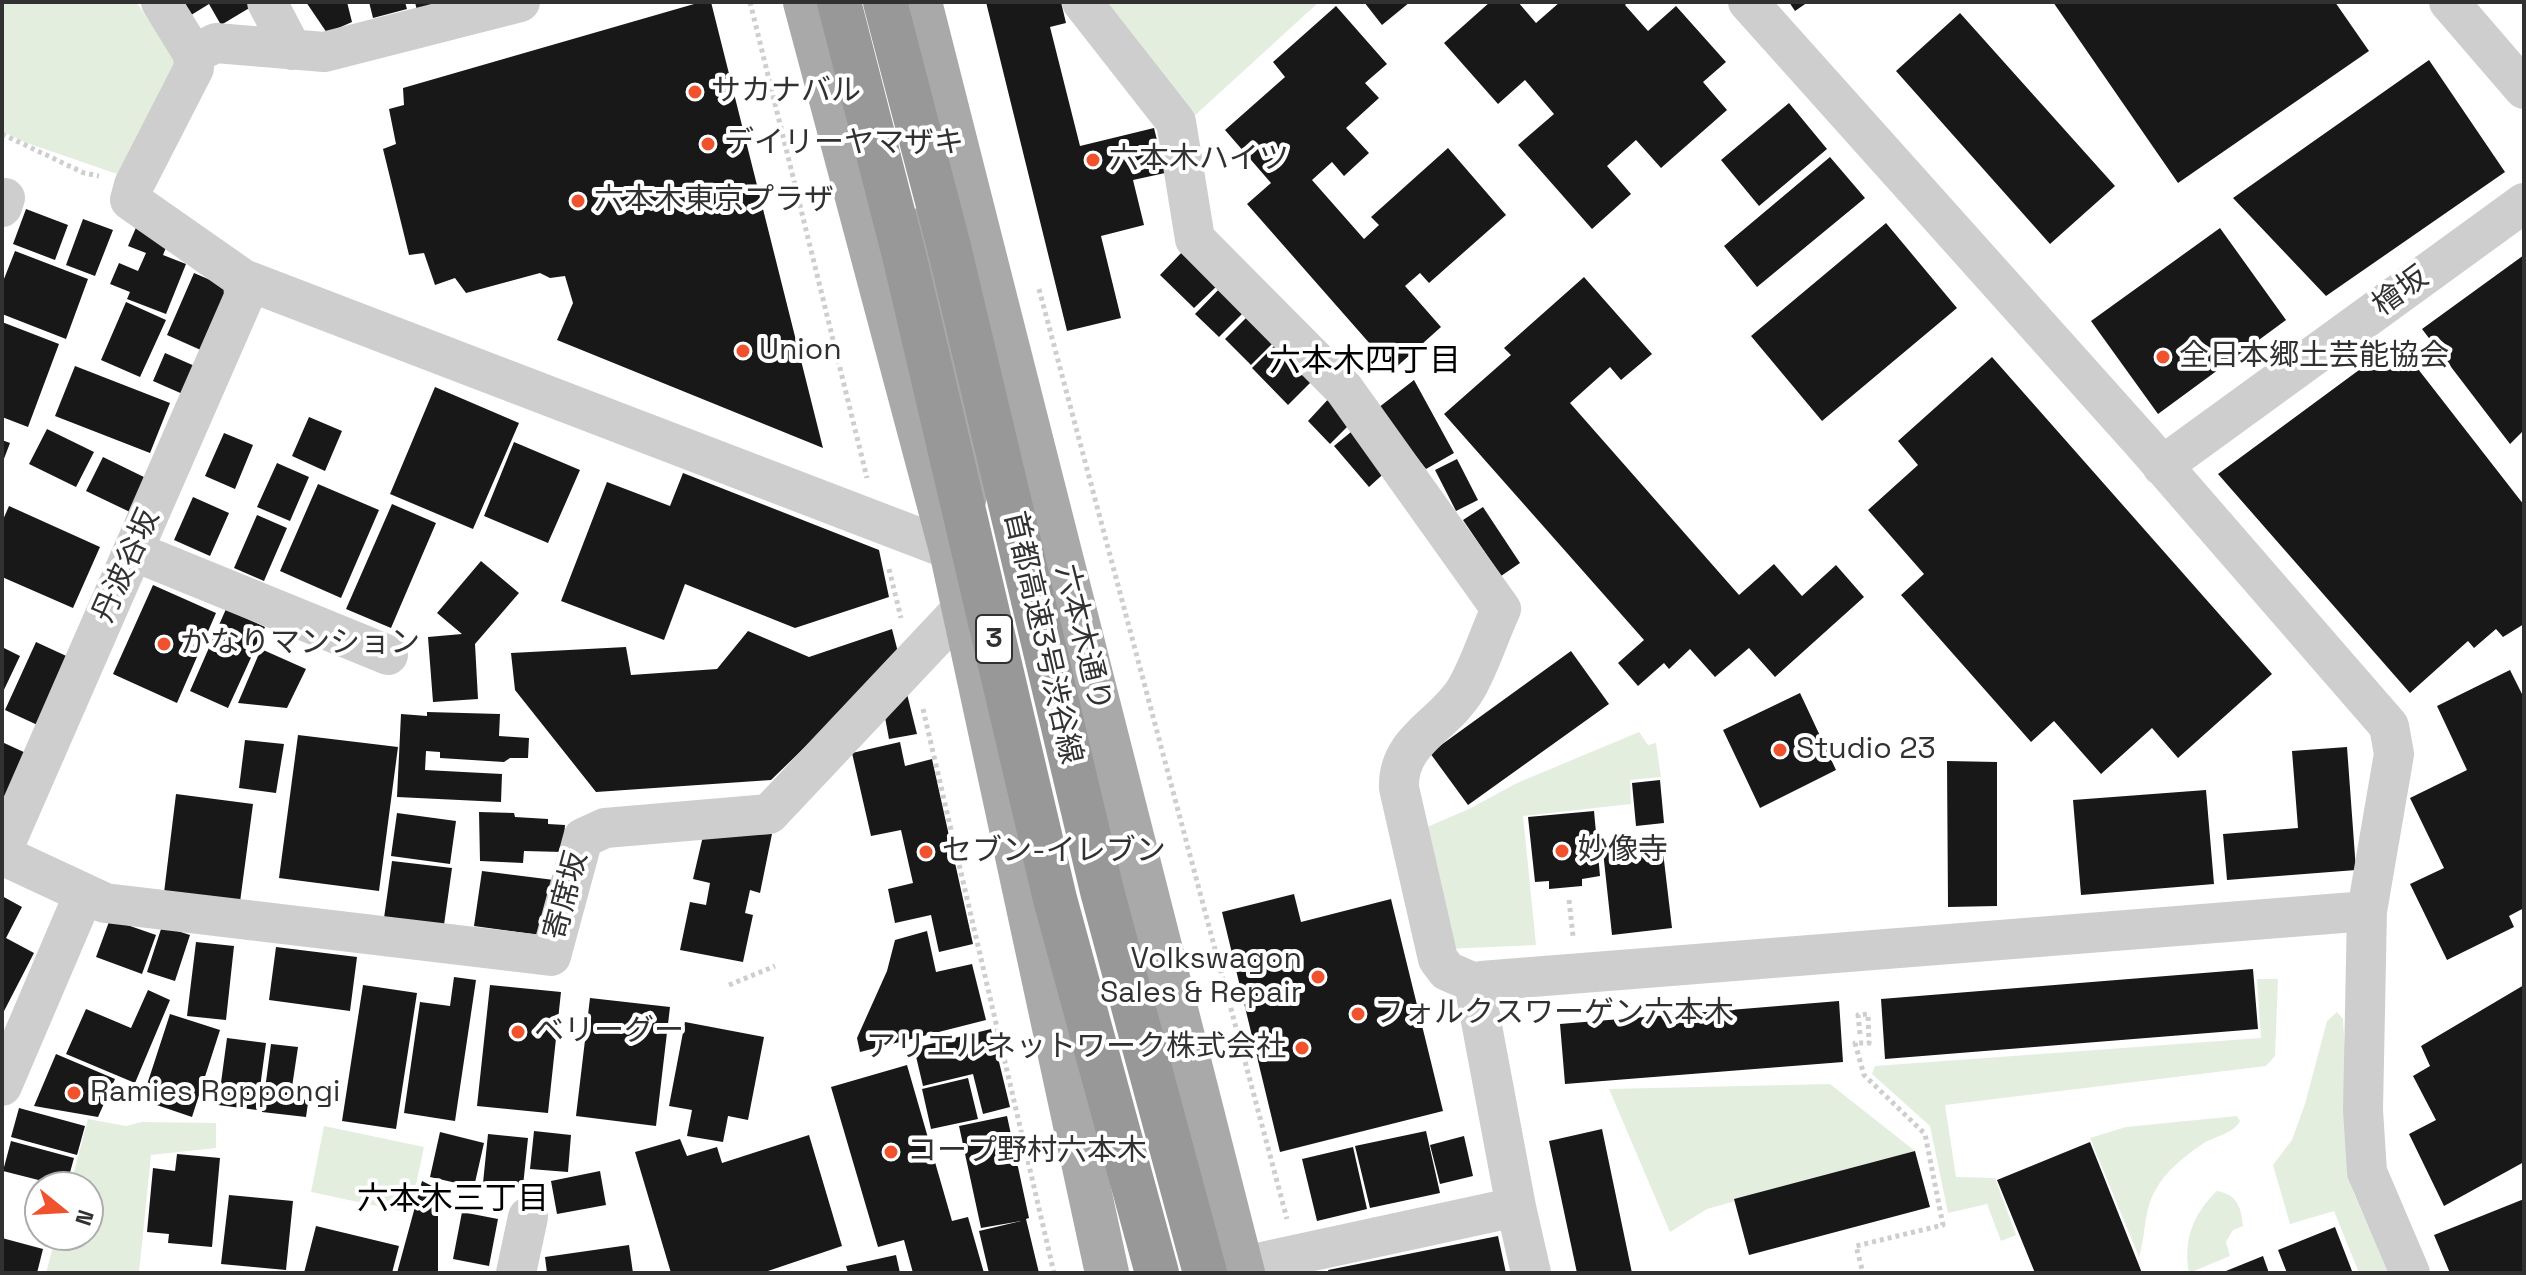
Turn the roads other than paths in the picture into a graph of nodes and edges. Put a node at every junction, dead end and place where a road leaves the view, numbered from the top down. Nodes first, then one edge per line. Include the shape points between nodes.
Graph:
1 (161, 2) edge
2 (267, 2) edge
3 (520, 2) edge
4 (805, 2) edge
5 (839, 2) edge
6 (861, 2) edge
7 (885, 2) edge
8 (920, 2) edge
9 (1082, 2) edge
10 (1748, 2) edge
11 (2449, 2) edge
12 (292, 50) junction
13 (193, 54) junction
14 (2524, 89) edge
15 (2524, 203) edge
16 (243, 279) junction
17 (2162, 466) junction
18 (951, 550) junction
19 (133, 551) junction
20 (964, 607) junction
21 (388, 655) dead end
22 (2, 853) edge
23 (84, 894) junction
24 (2367, 911) junction
25 (1477, 984) junction
26 (2, 1086) edge
27 (1516, 1207) junction
28 (528, 1217) dead end
29 (1225, 1271) edge
30 (516, 1273) edge
31 (1107, 1273) edge
32 (1157, 1273) edge
33 (1531, 1273) edge
34 (2410, 1273) edge

1 - 13 street
2 - 12 street
3 - 12 street via 324,52
4 - 18 main road
5 - 32 highway, 首都高速3号渋谷線 / 3 via 1055,899
6 - 18 main road via 976,450
7 - 29 highway, 首都高速3号渋谷線 / 3 via 949,247 1102,891
8 - 29 main road, 六本木通り
9 - 25 street via 1176,122 1195,239 1344,389 1501,609 1465,691 1406,754 1398,771 1438,959 1447,971
10 - 17 street
11 - 14 street
12 - 13 street via 216,43
13 - 16 street via 194,68 130,200
15 - 17 street, 檜坂
16 - 18 street
16 - 19 street, 丹波谷坂 via 244,297
17 - 24 street via 2389,726 2394,754
18 - 20 main road
19 - 21 street
19 - 22 street, 丹波谷坂
20 - 23 street, 寄席坂 via 769,814 605,828 583,838 551,956 105,903
20 - 31 main road
22 - 23 street, 寄席坂
23 - 26 street
24 - 25 street
24 - 34 street via 2367,1172
25 - 27 street
27 - 29 street
27 - 33 street
28 - 30 street

